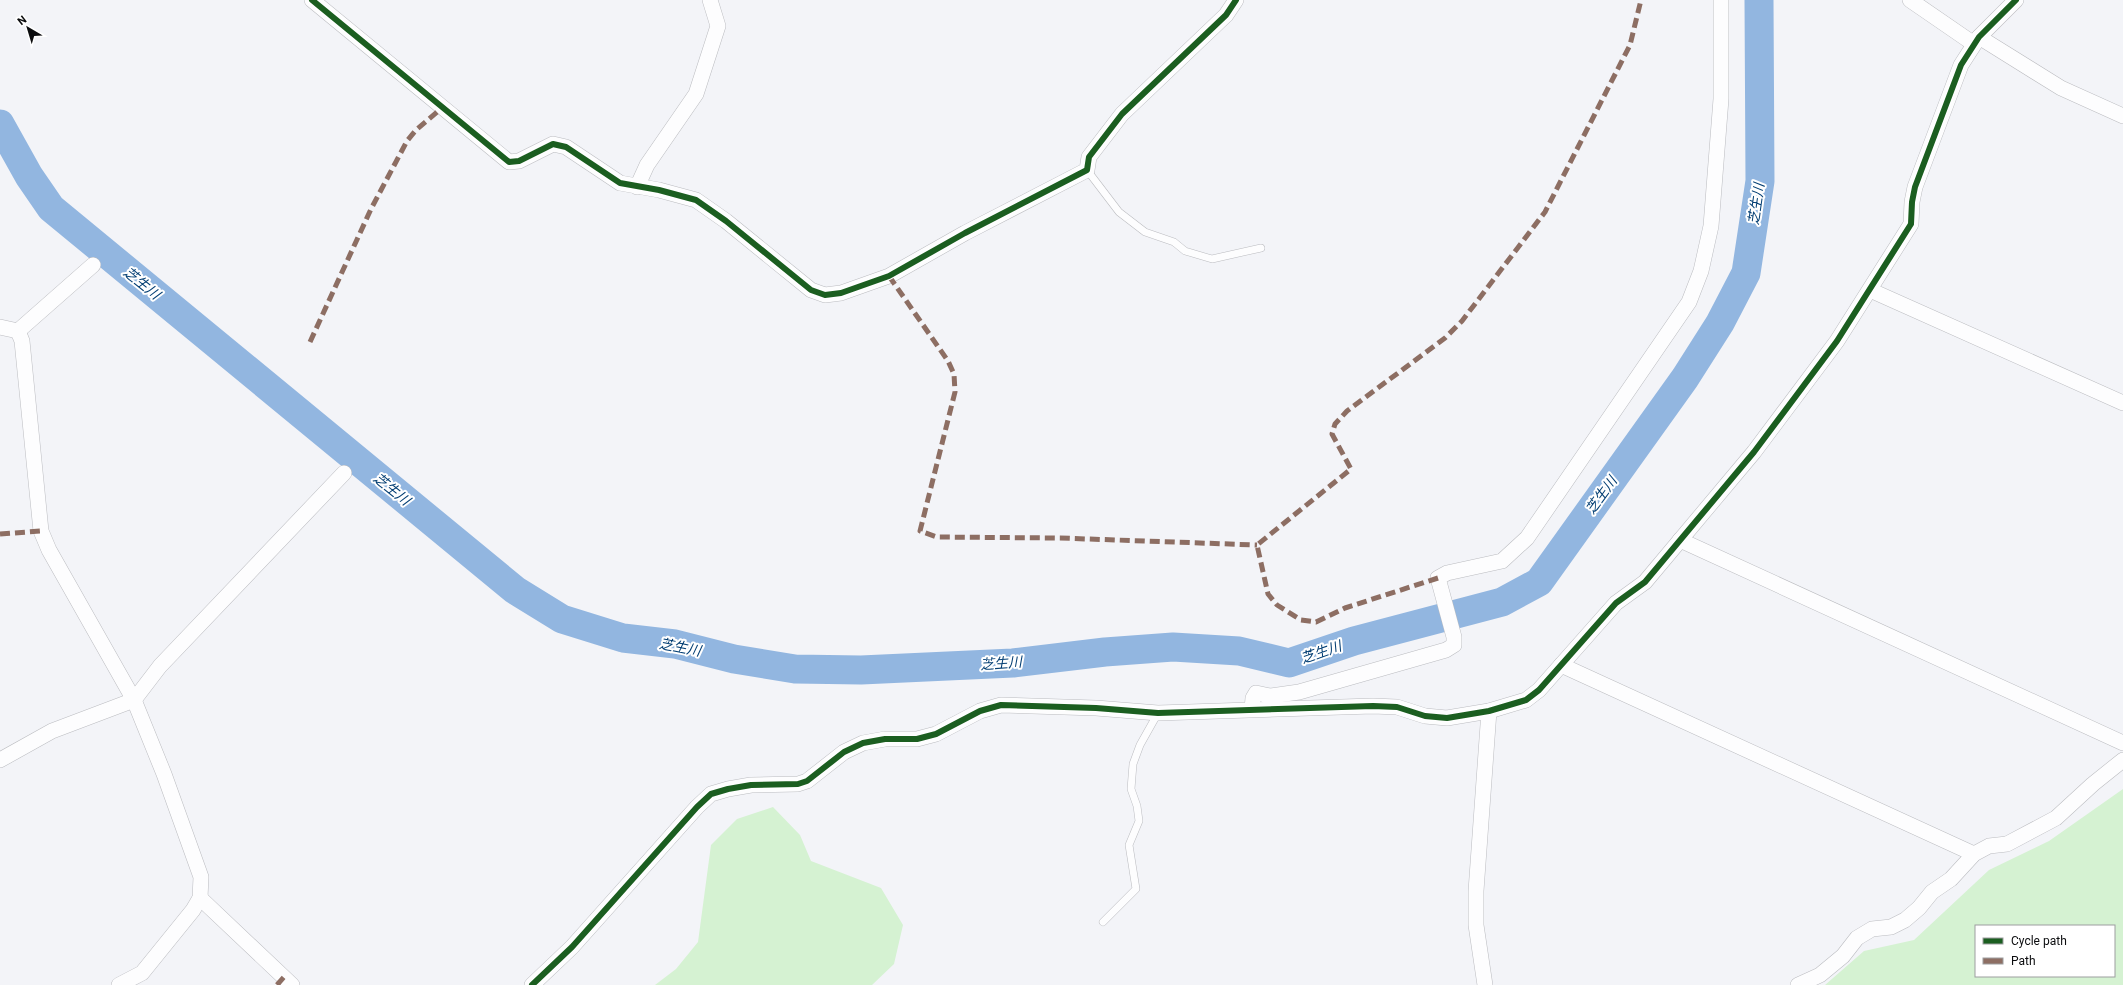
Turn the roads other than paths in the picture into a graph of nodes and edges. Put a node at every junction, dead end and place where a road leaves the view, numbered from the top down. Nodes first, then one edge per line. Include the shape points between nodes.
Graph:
1 (312, 0) edge
2 (710, 0) edge
3 (1236, 0) edge
4 (1721, 0) edge
5 (1910, 0) edge
6 (2016, 0) edge
7 (1977, 41) junction
8 (2123, 116) edge
9 (1087, 170) junction
10 (637, 188) junction
11 (1261, 248) dead end
12 (93, 265) dead end
13 (1870, 290) junction
14 (0, 327) edge
15 (18, 331) junction
16 (2123, 403) edge
17 (344, 473) dead end
18 (1680, 540) junction
19 (1561, 665) junction
20 (134, 700) junction
21 (1252, 708) junction
22 (1489, 711) junction
23 (1158, 713) junction
24 (2123, 743) edge
25 (0, 760) edge
26 (2123, 760) edge
27 (1974, 854) junction
28 (200, 898) junction
29 (1103, 922) dead end
30 (119, 985) edge
31 (292, 985) edge
32 (532, 985) edge
33 (1485, 985) edge
34 (1798, 985) edge

1 - 10 street via 509,162 519,162 553,144 566,147 620,183
2 - 10 street via 718,26 696,94 647,165
3 - 9 street via 1226,15 1122,114 1089,157
4 - 21 street via 1722,99 1711,226 1701,271 1689,302 1527,538 1502,562 1438,578 1454,645 1446,650 1299,692 1270,696 1256,693
5 - 7 street
6 - 7 street
7 - 8 street via 2061,88
7 - 13 street via 1961,65 1915,187 1911,224
9 - 10 street via 965,233 889,276 841,293 824,295 811,290 696,200 659,190
9 - 11 lane via 1119,212 1145,232 1174,242 1185,251 1212,259
12 - 15 street
13 - 16 street
13 - 18 street via 1837,341 1754,452
14 - 15 street
15 - 20 street via 22,341 41,531 49,550
17 - 20 street via 160,666
18 - 19 street via 1645,582 1616,603
18 - 24 street
19 - 22 street via 1539,690 1526,700
19 - 27 street
20 - 25 street via 52,731
20 - 28 street via 202,877
21 - 22 street via 1397,707 1425,716 1447,718
21 - 23 street
22 - 33 street via 1476,891 1476,925
23 - 29 lane via 1140,745 1133,764 1131,789 1139,821 1129,845 1136,889
23 - 32 street via 1001,705 980,711 936,734 863,743 844,752 798,784 751,785 711,794 572,947
26 - 27 street via 2056,818 2007,844 1989,846
27 - 34 street via 1951,879 1932,892 1905,920 1891,927 1872,930 1857,938 1843,956 1820,975
28 - 30 street via 151,964 142,973
28 - 31 street

